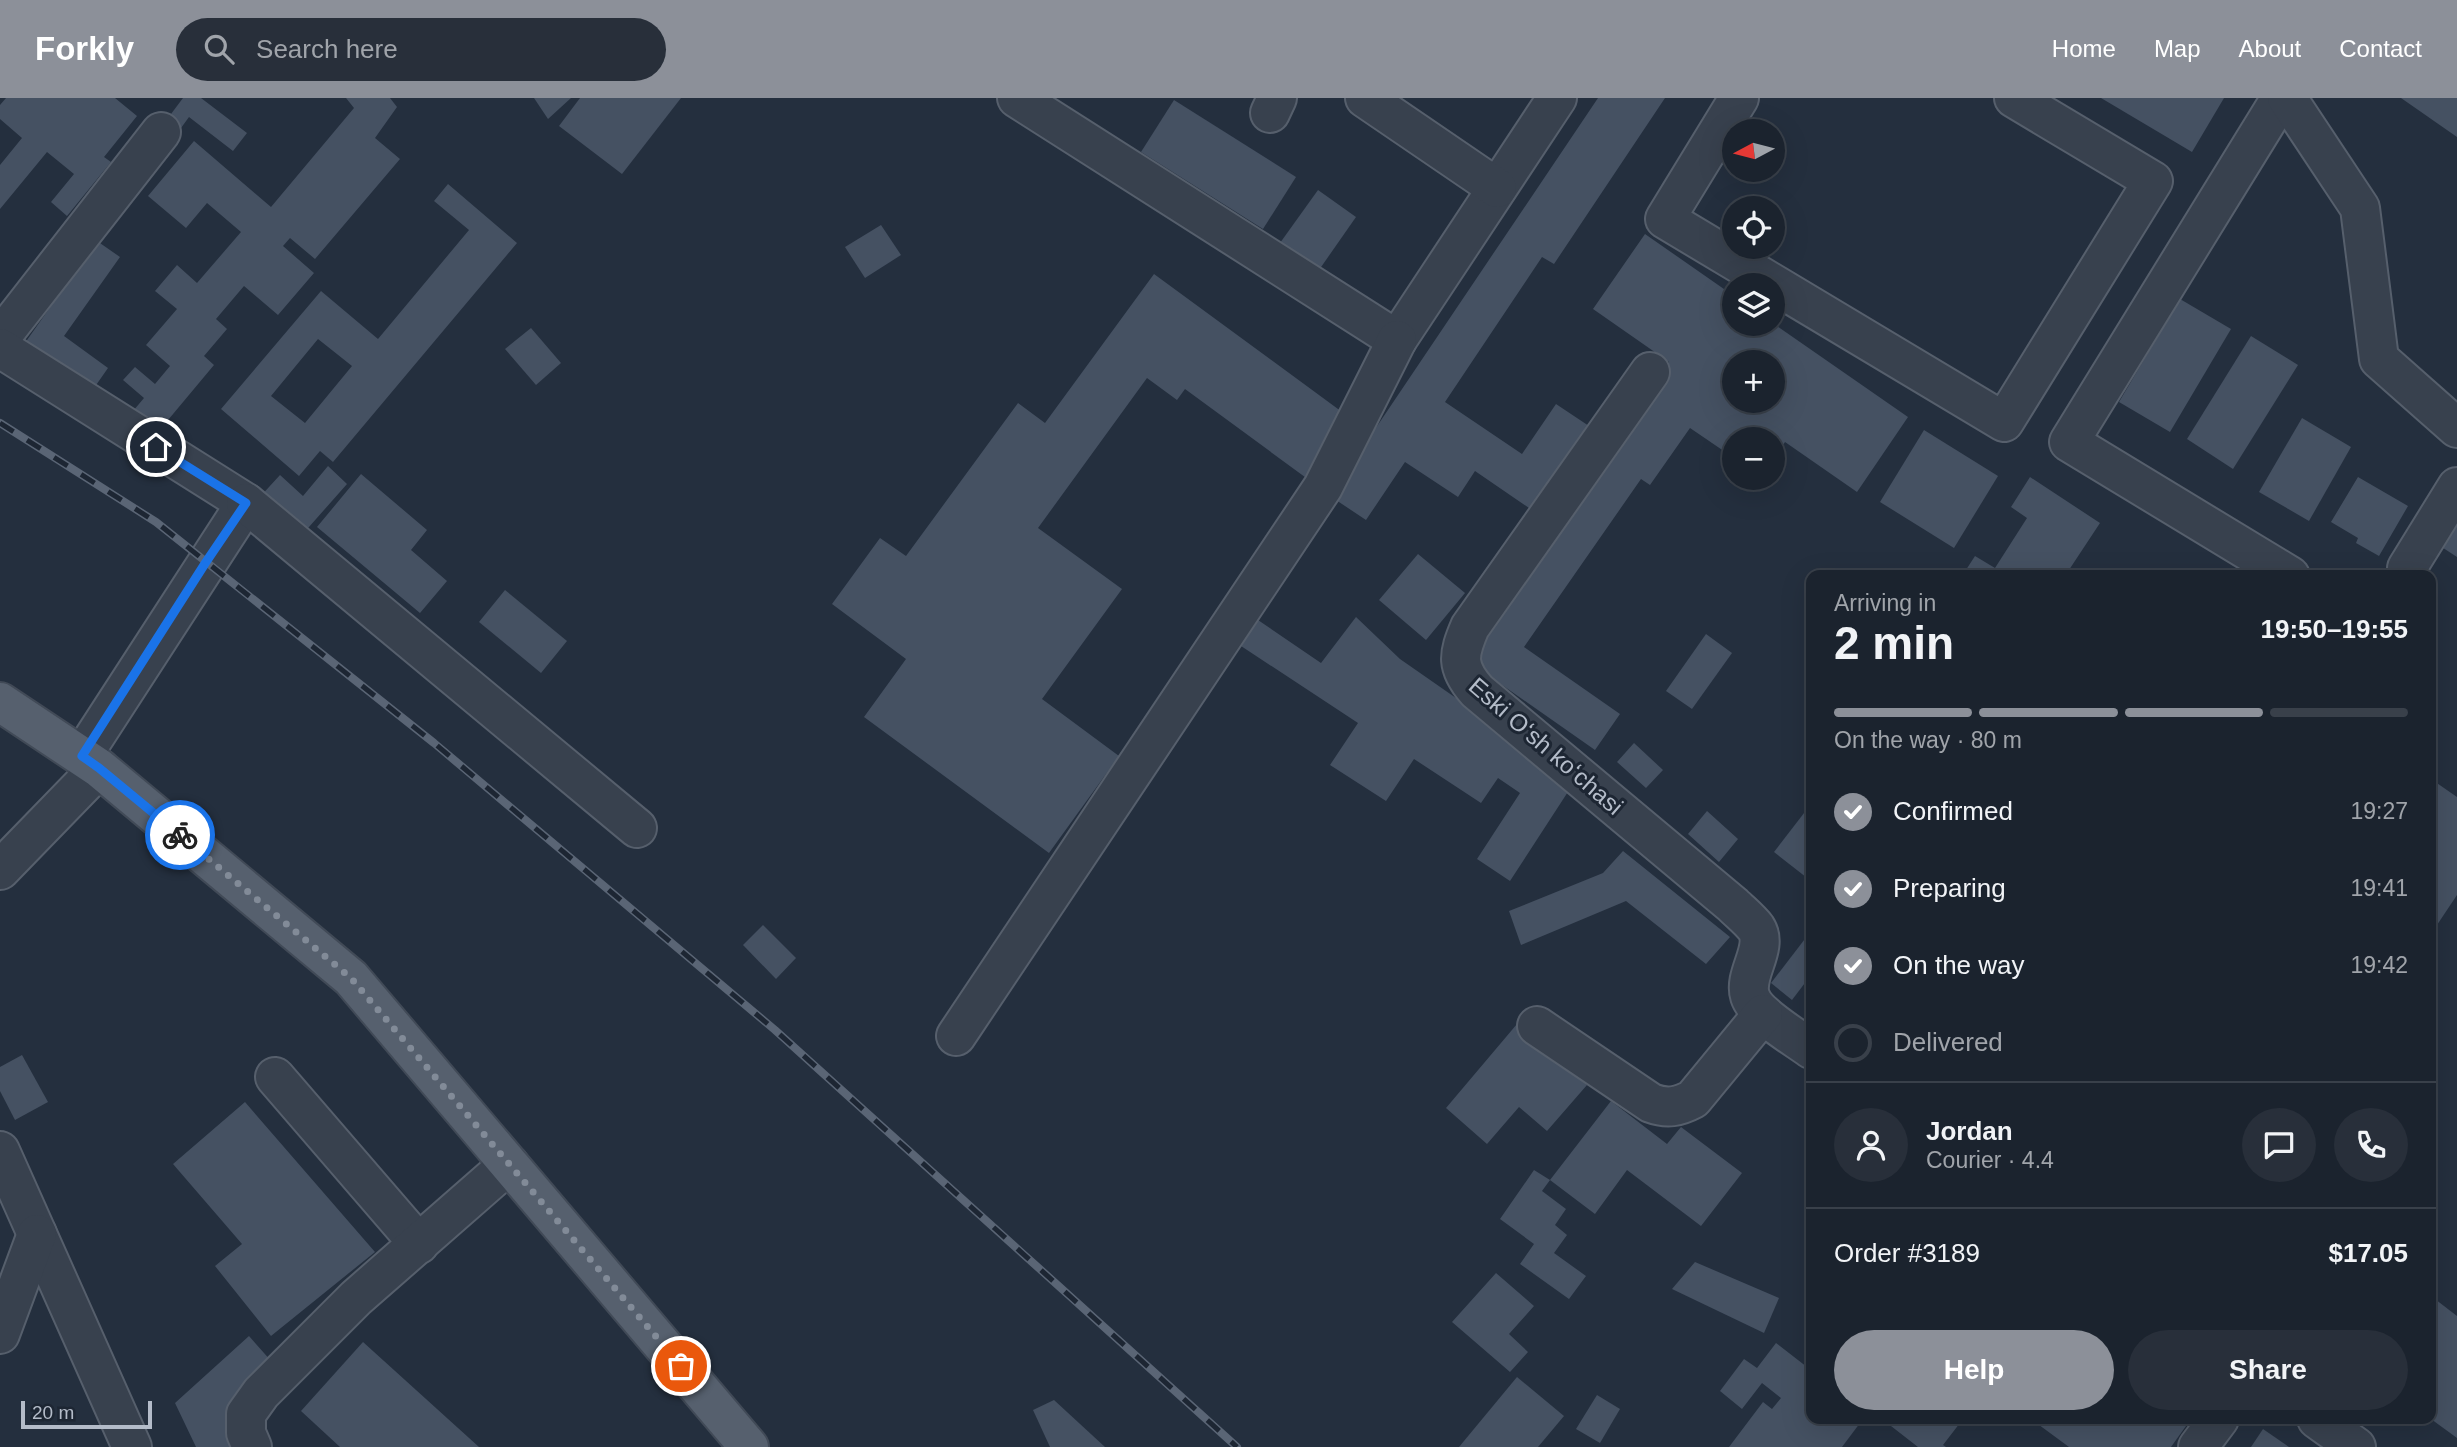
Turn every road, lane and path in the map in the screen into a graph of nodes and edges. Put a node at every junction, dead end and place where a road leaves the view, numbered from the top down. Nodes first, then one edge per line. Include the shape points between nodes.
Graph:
1 (1017, 98) edge
2 (1366, 98) edge
3 (1557, 98) edge
4 (1739, 98) edge
5 (2014, 98) edge
6 (2281, 98) edge
7 (2287, 98) edge
8 (161, 132) dead end
9 (1497, 188) junction
10 (0, 338) edge
11 (1397, 340) junction
12 (0, 348) edge
13 (1650, 372) dead end
14 (2457, 428) edge
15 (2457, 487) edge
16 (246, 503) junction
17 (2407, 568) dead end
18 (2280, 570) edge
19 (0, 702) edge
20 (91, 762) junction
21 (637, 828) dead end
22 (0, 870) edge
23 (1763, 1014) junction
24 (1537, 1026) dead end
25 (956, 1036) dead end
26 (1806, 1045) edge
27 (275, 1077) dead end
28 (0, 1151) edge
29 (509, 1164) junction
30 (37, 1234) junction
31 (419, 1244) junction
32 (0, 1334) edge
33 (2215, 1424) edge
34 (2325, 1424) edge
35 (132, 1447) edge
36 (252, 1447) edge
37 (750, 1447) edge
38 (2198, 1447) edge
39 (2356, 1447) edge

1 - 11 street
2 - 9 street
3 - 9 street
4 - 5 street via 1665,219 2004,422 2153,181
6 - 18 street via 2069,442
7 - 14 street via 2360,208 2379,359
8 - 10 street
9 - 11 street
11 - 25 street via 1323,487
12 - 16 street
13 - 23 street, Eski Oʻsh koʻchasi via 1470,627 1460,660 1463,674 1477,691 1757,929 1759,945 1749,986 1750,998
15 - 17 street
16 - 20 street via 206,562
16 - 21 street
19 - 20 main road
20 - 22 street
20 - 29 main road via 351,978
23 - 24 street via 1693,1099 1663,1107
23 - 26 street, Eski Oʻsh koʻchasi
27 - 31 street
28 - 30 street
29 - 31 street
29 - 37 main road
30 - 32 street
30 - 35 street
31 - 36 street via 356,1297 261,1393 246,1414
33 - 38 street
34 - 39 street

